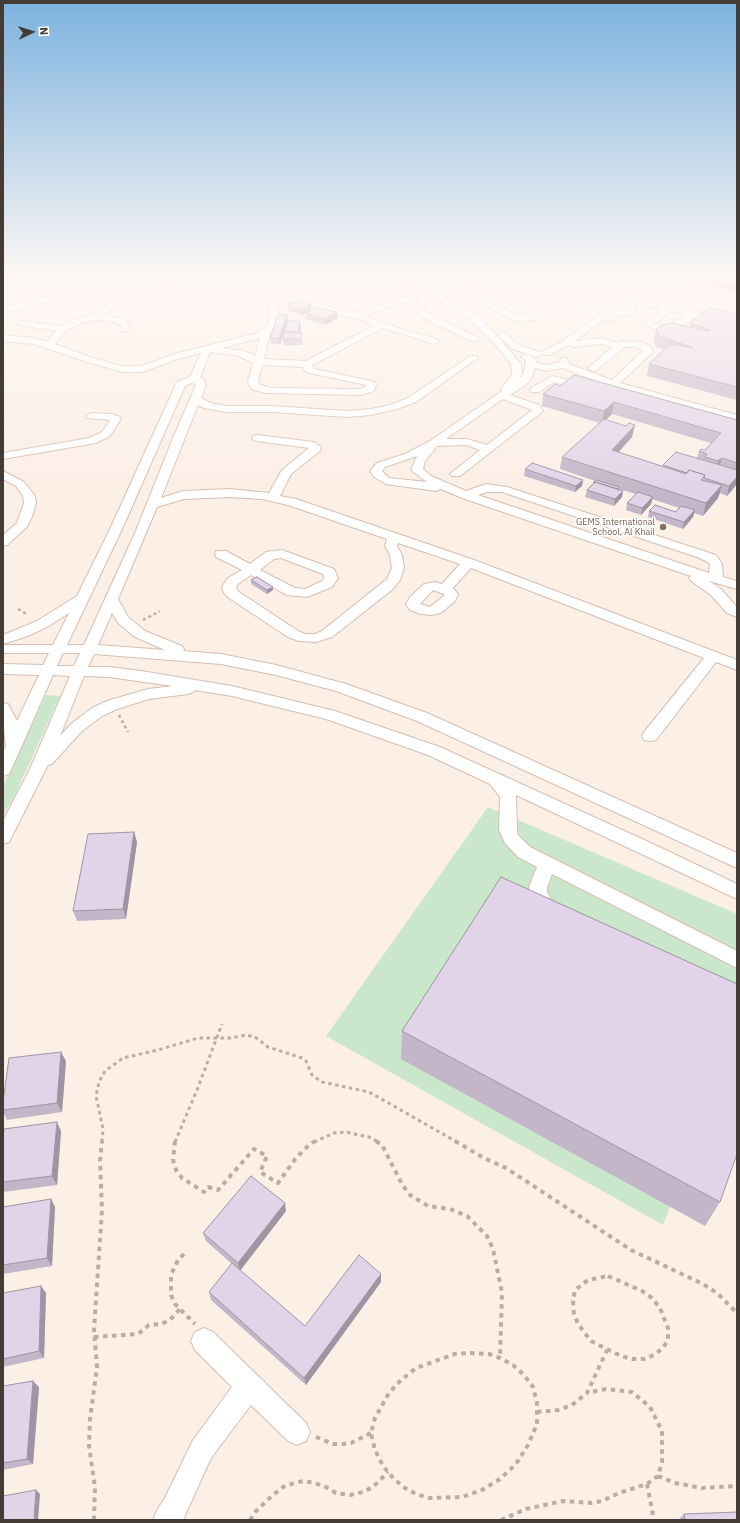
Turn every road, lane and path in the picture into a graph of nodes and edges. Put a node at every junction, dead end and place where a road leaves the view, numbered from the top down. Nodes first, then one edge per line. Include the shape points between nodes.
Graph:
1 (57, 348) edge
2 (211, 348) edge
3 (262, 348) edge
4 (339, 348) edge
5 (503, 348) edge
6 (508, 348) edge
7 (520, 348) edge
8 (530, 348) edge
9 (546, 348) edge
10 (567, 348) edge
11 (617, 348) edge
12 (646, 348) edge
13 (207, 349) junction
14 (537, 353) junction
15 (473, 358) dead end
16 (258, 362) junction
17 (563, 362) junction
18 (308, 364) junction
19 (581, 365) dead end
20 (593, 368) junction
21 (621, 376) junction
22 (194, 380) junction
23 (572, 383) junction
24 (612, 384) junction
25 (519, 385) junction
26 (563, 390) edge
27 (501, 395) junction
28 (195, 399) junction
29 (91, 416) dead end
30 (737, 418) edge
31 (737, 428) edge
32 (257, 438) dead end
33 (434, 443) junction
34 (489, 449) junction
35 (3, 456) edge
36 (3, 474) edge
37 (456, 474) dead end
38 (162, 482) junction
39 (461, 493) junction
40 (193, 494) junction
41 (273, 497) junction
42 (154, 504) junction
43 (395, 537) junction
44 (3, 542) edge
45 (689, 550) junction
46 (222, 554) dead end
47 (469, 564) junction
48 (251, 570) junction
49 (685, 570) junction
50 (716, 578) junction
51 (737, 585) edge
52 (445, 588) dead end
53 (83, 598) junction
54 (111, 599) junction
55 (737, 613) edge
56 (3, 640) edge
57 (58, 648) junction
58 (3, 649) edge
59 (89, 649) junction
60 (713, 656) junction
61 (200, 657) junction
62 (737, 665) edge
63 (3, 669) edge
64 (48, 670) junction
65 (79, 671) junction
66 (210, 687) junction
67 (112, 705) junction
68 (3, 708) edge
69 (128, 732) dead end
70 (650, 736) dead end
71 (14, 747) junction
72 (38, 769) junction
73 (3, 770) edge
74 (495, 778) junction
75 (3, 837) edge
76 (737, 861) edge
77 (547, 865) junction
78 (737, 892) edge
79 (568, 918) edge
80 (737, 960) edge
81 (222, 1024) dead end
82 (217, 1038) junction
83 (184, 1254) dead end
84 (180, 1310) junction
85 (737, 1313) edge
86 (94, 1337) junction
87 (204, 1341) joint
88 (607, 1350) junction
89 (500, 1358) junction
90 (249, 1386) junction
91 (587, 1393) junction
92 (537, 1412) junction
93 (298, 1432) joint
94 (372, 1433) junction
95 (388, 1472) junction
96 (658, 1476) junction
97 (646, 1484) junction
98 (737, 1486) edge
99 (94, 1520) edge
100 (167, 1520) edge
101 (250, 1520) edge
102 (501, 1520) edge
103 (654, 1520) edge

1 - 13 street via 129,370 149,368 171,358
2 - 13 street
3 - 16 street
4 - 18 street
5 - 27 street via 518,369 514,381
6 - 14 street via 515,352
7 - 14 street
8 - 14 street
9 - 14 street
10 - 17 street
11 - 20 street
12 - 21 street via 648,352
13 - 16 street via 241,353
13 - 22 street
14 - 17 street via 556,355
14 - 17 street via 536,366 556,368
14 - 25 street via 527,377
15 - 28 street via 412,400 371,412 347,414 226,409 208,406
16 - 18 street
16 - 18 street via 253,383 256,388 264,390 361,392 371,388 371,384 366,382 312,371 307,367
17 - 24 street
19 - 20 street
20 - 21 street
21 - 24 street
22 - 28 street via 202,384
22 - 53 street via 187,380 181,384
23 - 25 street via 552,378 542,392
23 - 26 street
23 - 31 street
24 - 30 street
25 - 27 street
27 - 33 street
27 - 34 street via 538,410
28 - 38 street
29 - 35 street via 116,419 106,434 92,441
32 - 41 street via 310,444 315,447 314,451 286,472
33 - 34 street via 467,442
33 - 39 street via 420,460 417,470 427,478
33 - 39 street via 409,456 381,465 376,471 378,475 386,481
34 - 37 street
36 - 44 street via 20,484 30,503 22,525
38 - 40 street via 174,490
38 - 42 street
39 - 45 street via 486,488 503,489
39 - 49 street
40 - 41 street via 241,493
40 - 42 street via 172,497
41 - 43 street
42 - 54 street
43 - 47 street
43 - 48 street via 391,546 396,555 398,568 393,580 327,634 316,638 304,638 293,634 229,590 230,584
45 - 49 street via 684,559
45 - 50 street via 714,561 717,568
46 - 48 street
47 - 52 street
47 - 60 street
48 - 48 street via 271,555 282,554 326,569 331,578 327,584 315,591 297,593
49 - 50 street
49 - 55 street via 708,585
50 - 51 street
53 - 56 street via 42,624
53 - 57 street
54 - 59 street
54 - 61 street via 123,620 140,634
57 - 58 street
57 - 59 street
57 - 64 street
59 - 61 street
59 - 65 street
60 - 62 street
60 - 70 street
61 - 76 street via 243,663 307,677 398,707
63 - 64 street
64 - 65 street
64 - 71 street
65 - 66 street via 109,672
65 - 72 street
66 - 67 street via 148,694
66 - 74 street via 350,721 434,751
67 - 69 path
67 - 72 street via 97,712 76,728
68 - 71 street via 11,723
71 - 73 street
72 - 75 street
74 - 77 street via 508,797 506,821 511,838 524,852
74 - 78 street
77 - 79 street via 538,887 539,898 548,908
77 - 80 street
81 - 82 path
82 - 85 path via 251,1035 268,1047 302,1058 312,1075 322,1082 369,1092 506,1168 631,1250 703,1284 717,1293
82 - 86 path via 191,1039 123,1058 105,1071 98,1082 96,1096 103,1129 100,1161 102,1210
82 - 89 path via 174,1144 173,1160 182,1178 204,1192 208,1188 218,1190 254,1149 267,1156 260,1172 278,1183 296,1158 309,1145 321,1138 346,1132 369,1137 382,1146 410,1195 428,1206 450,1209 467,1216 487,1236 493,1249 502,1294
83 - 84 path via 174,1267 170,1285 175,1304
84 - 86 path via 170,1320 149,1325 138,1334
84 - 87 path via 207,1336
86 - 99 path via 97,1367 89,1446 95,1487
87 - 90 street
88 - 88 path via 632,1360 644,1360 663,1348 668,1340 665,1318 652,1298 608,1276 585,1282 575,1290 573,1301 574,1314 583,1333
88 - 91 path
89 - 92 path via 524,1375 533,1387 538,1403
89 - 94 path via 470,1352 455,1354 416,1368 401,1380 380,1405
90 - 93 street
90 - 100 street via 202,1449
91 - 92 path via 572,1405 558,1410
91 - 96 path via 606,1389 632,1392 650,1407 662,1431 662,1462
92 - 95 path via 537,1424 528,1446 516,1464 500,1479 482,1490 462,1497 429,1498 404,1488
93 - 94 path via 302,1426 324,1441 342,1444 351,1443
94 - 95 path via 375,1450
95 - 101 path via 373,1486 350,1495 336,1493 314,1483 294,1483 273,1495
96 - 97 path
96 - 98 path via 675,1483 702,1488
97 - 102 path via 602,1501 563,1501 526,1509
97 - 103 path

